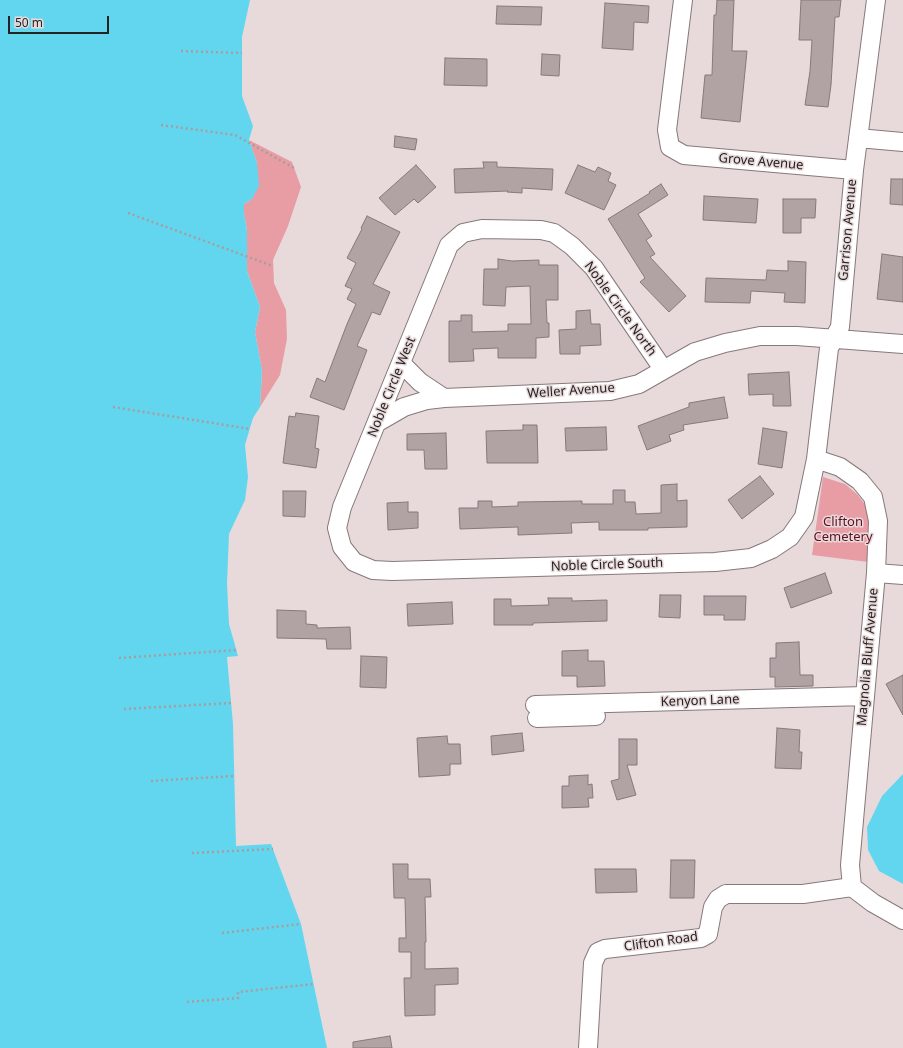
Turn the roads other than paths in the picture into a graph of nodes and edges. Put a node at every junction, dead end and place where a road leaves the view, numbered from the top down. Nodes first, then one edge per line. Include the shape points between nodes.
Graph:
1 (683, 0) edge
2 (876, 0) edge
3 (858, 138) junction
4 (903, 142) edge
5 (854, 170) junction
6 (463, 233) joint
7 (833, 338) junction
8 (903, 344) edge
9 (402, 362) junction
10 (663, 369) junction
11 (444, 398) junction
12 (378, 422) junction
13 (816, 459) junction
14 (342, 547) joint
15 (876, 573) junction
16 (903, 575) edge
17 (864, 701) junction
18 (536, 712) dead end
19 (852, 887) junction
20 (903, 920) edge
21 (588, 1048) edge

1 - 5 street, Grove Avenue via 667,130 670,147 684,155
2 - 3 street, Garrison Avenue
3 - 4 street
3 - 5 street, Garrison Avenue
5 - 7 street, Garrison Avenue via 840,327
6 - 9 street, Noble Circle West via 448,245
6 - 10 street, Noble Circle North via 482,229 554,232 594,268
7 - 8 street, Weller Avenue
7 - 10 street, Weller Avenue via 760,336 695,352
7 - 13 street, Garrison Avenue via 829,348
9 - 11 street via 420,382
9 - 12 street, Noble Circle West
10 - 11 street, Weller Avenue via 639,384 610,391
11 - 12 street, Weller Avenue via 404,407
12 - 14 street, Noble Circle West via 342,507 337,528
13 - 14 street, Noble Circle South via 804,517 790,538 751,558 708,562 392,571 373,570 354,562
13 - 15 street, Magnolia Bluff Avenue via 840,467 860,481 874,497 878,521
15 - 16 street
15 - 17 street, Magnolia Bluff Avenue
17 - 18 street
17 - 19 street, Magnolia Bluff Avenue via 850,865
19 - 20 street via 873,903
19 - 21 street, Clifton Road via 803,894 726,894 718,899 708,934 701,938 605,949 598,952 592,963

